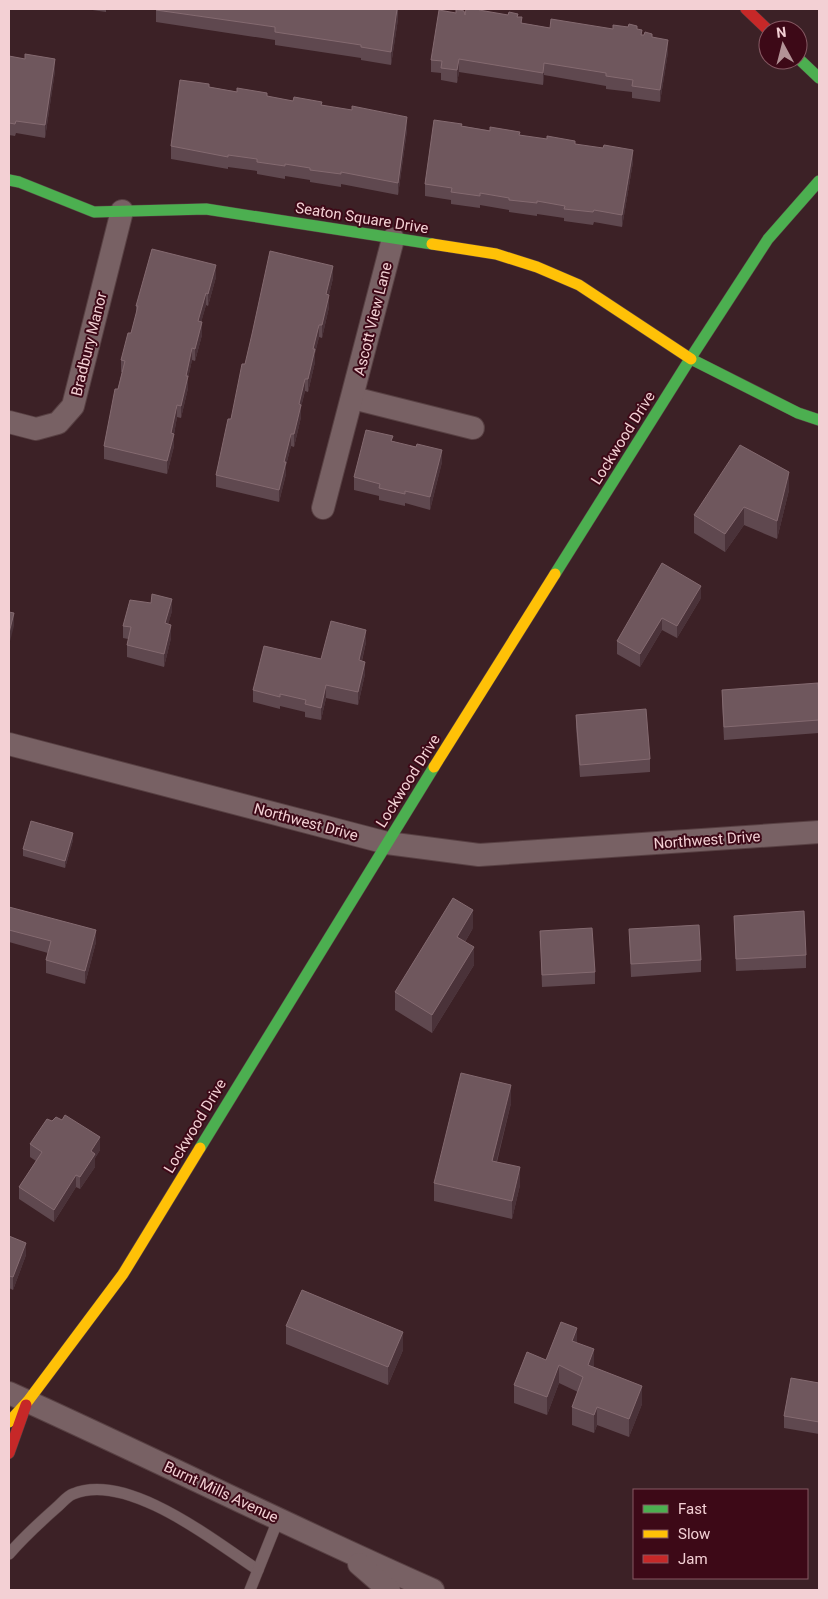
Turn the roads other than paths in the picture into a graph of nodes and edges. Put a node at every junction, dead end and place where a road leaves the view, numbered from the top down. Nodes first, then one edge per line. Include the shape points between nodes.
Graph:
1 (746, 9) edge
2 (758, 20) edge
3 (808, 68) edge
4 (819, 78) edge
5 (9, 180) edge
6 (819, 181) edge
7 (122, 211) junction
8 (393, 239) junction
9 (690, 359) junction
10 (353, 398) junction
11 (819, 420) edge
12 (9, 422) edge
13 (473, 428) dead end
14 (323, 508) dead end
15 (9, 744) edge
16 (819, 832) edge
17 (387, 843) junction
18 (18, 1397) edge
19 (9, 1422) edge
20 (9, 1453) edge
21 (278, 1520) junction
22 (343, 1551) junction
23 (9, 1554) edge
24 (258, 1570) junction
25 (250, 1590) edge
26 (388, 1590) edge
27 (433, 1590) edge

1 - 2 street
3 - 4 street
5 - 7 street, Seaton Square Drive via 94,212
6 - 9 street, Lockwood Drive via 768,239
7 - 8 street, Seaton Square Drive via 206,209
7 - 12 street, Bradbury Manor via 73,406 58,423 36,429
8 - 9 street, Seaton Square Drive via 496,254 537,267 579,285
8 - 10 street, Ascott View Lane
9 - 11 street, Seaton Square Drive via 798,413
9 - 17 street, Lockwood Drive
10 - 13 street
10 - 14 street, Ascott View Lane
15 - 17 street, Northwest Drive
16 - 17 street, Northwest Drive via 479,855
17 - 18 street, Lockwood Drive via 123,1274
18 - 19 street, Lockwood Drive
18 - 20 street, Lockwood Drive
18 - 21 street, Burnt Mills Avenue
21 - 22 street, Burnt Mills Avenue
21 - 24 lane
22 - 26 street
22 - 27 street, Burnt Mills Avenue
23 - 24 lane via 71,1494 92,1488 124,1492 172,1514
24 - 25 lane

